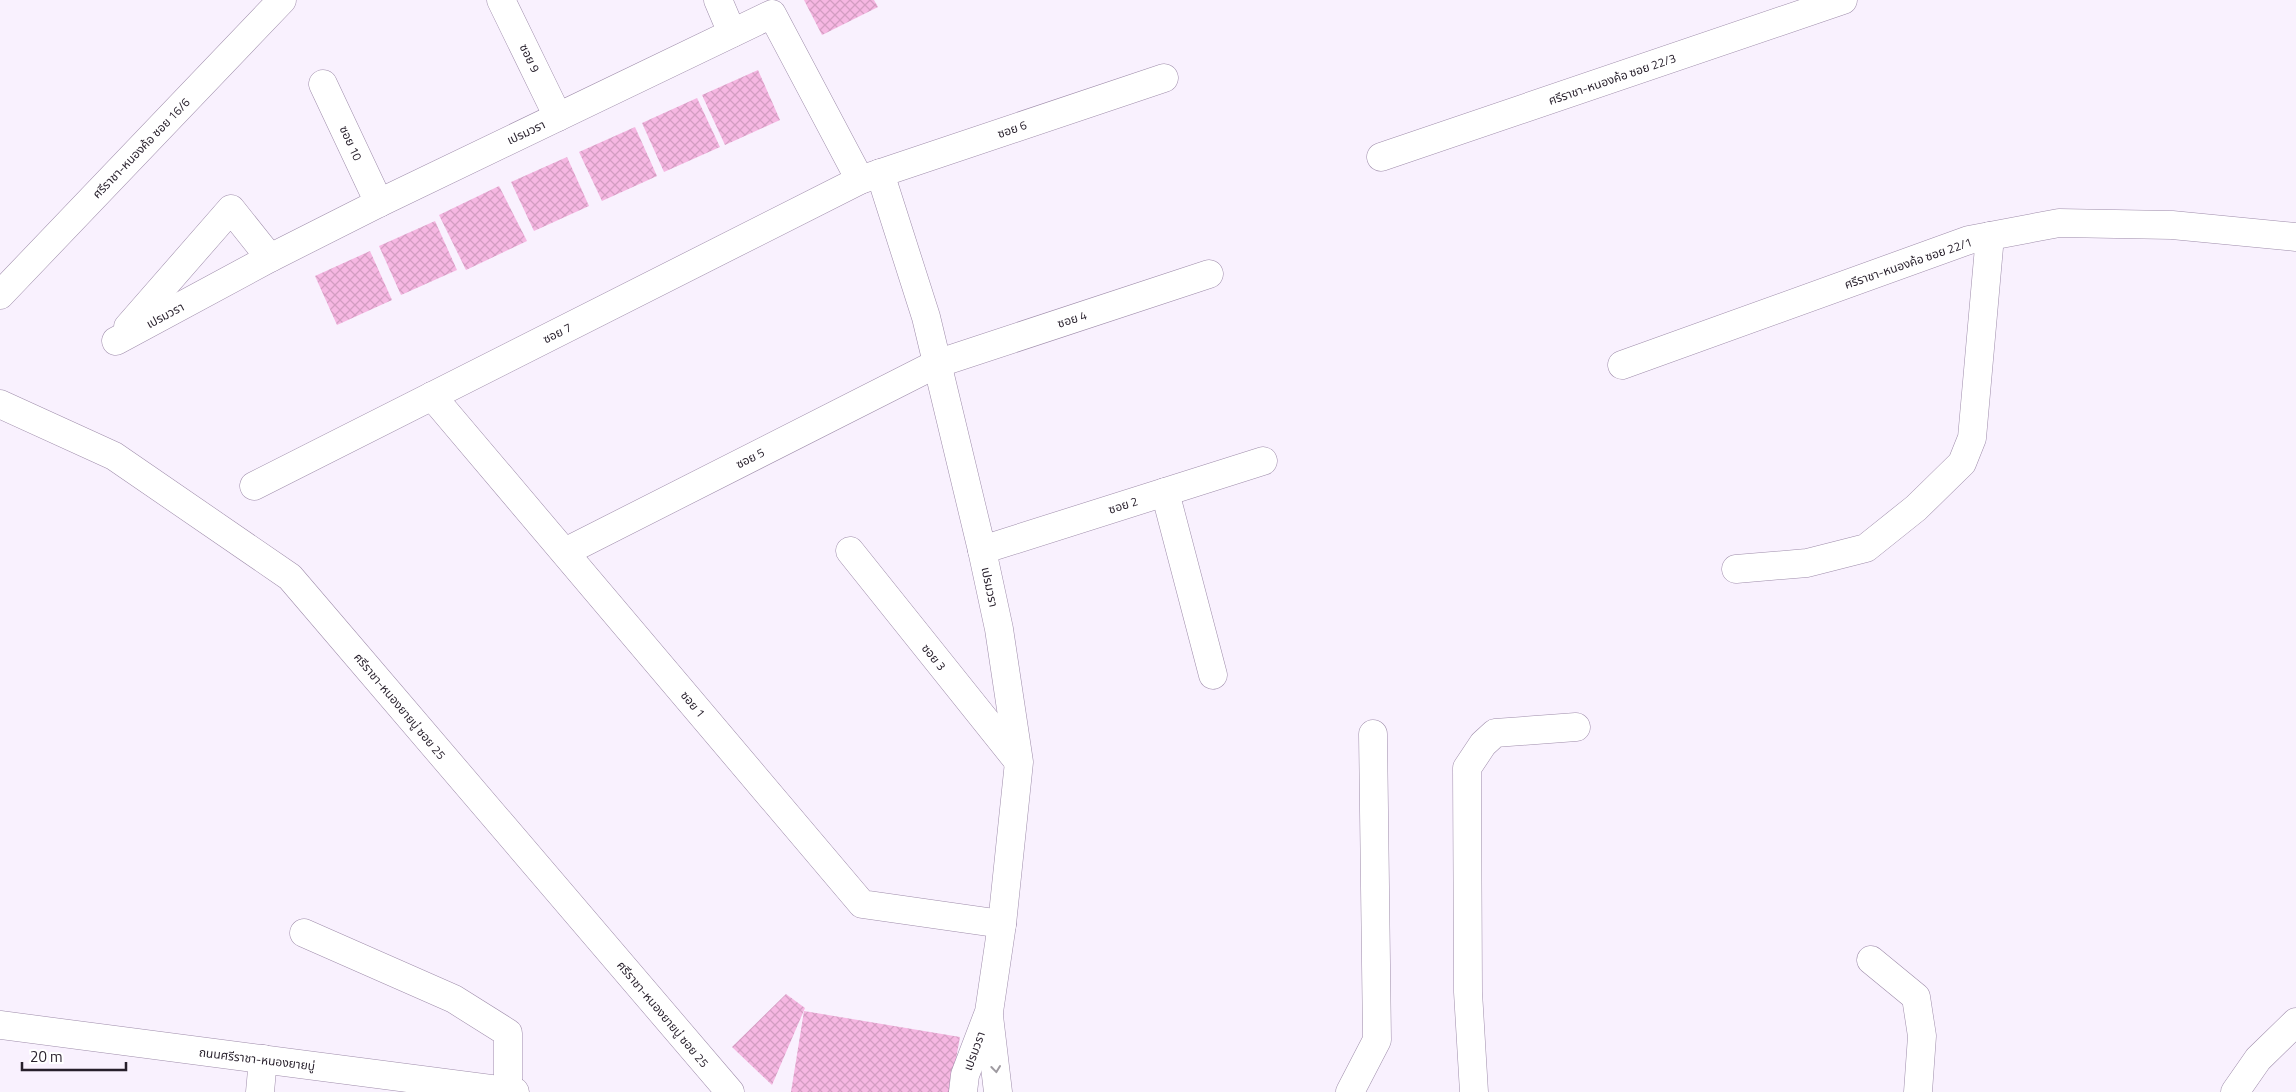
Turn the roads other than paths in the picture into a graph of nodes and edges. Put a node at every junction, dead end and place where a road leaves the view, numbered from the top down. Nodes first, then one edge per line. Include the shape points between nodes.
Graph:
1 (282, 0) edge
2 (501, 0) edge
3 (718, 0) edge
4 (1843, 0) edge
5 (732, 33) junction
6 (1164, 78) dead end
7 (323, 84) dead end
8 (558, 117) junction
9 (1381, 157) dead end
10 (870, 177) junction
11 (379, 203) junction
12 (1990, 236) junction
13 (2296, 237) edge
14 (270, 258) junction
15 (1209, 274) dead end
16 (0, 295) edge
17 (936, 364) junction
18 (1622, 366) dead end
19 (432, 396) junction
20 (0, 404) edge
21 (1264, 461) dead end
22 (254, 486) dead end
23 (1165, 492) junction
24 (982, 550) junction
25 (850, 551) dead end
26 (565, 552) junction
27 (1736, 569) dead end
28 (1213, 675) dead end
29 (1576, 727) dead end
30 (1373, 734) dead end
31 (1019, 762) junction
32 (1002, 924) junction
33 (304, 933) dead end
34 (1871, 960) dead end
35 (989, 1012) junction
36 (2296, 1022) edge
37 (0, 1025) edge
38 (263, 1060) junction
39 (260, 1092) edge
40 (511, 1092) edge
41 (730, 1092) edge
42 (963, 1092) edge
43 (998, 1092) edge
44 (1350, 1092) edge
45 (1474, 1092) edge
46 (1918, 1092) edge
47 (2235, 1092) edge

1 - 16 street, ศรีราชา-หนองค้อ ซอย 16/6
2 - 8 street, ซอย 9
3 - 5 street
4 - 9 street, ศรีราชา-หนองค้อ ซอย 22/3
5 - 8 street, เปรมวรา
5 - 10 street, เปรมวรา via 772,14
6 - 10 street, ซอย 6
7 - 11 street, ซอย 10
8 - 11 street, เปรมวรา
10 - 17 street, เปรมวรา via 926,317
10 - 19 street, ซอย 7
11 - 14 street, เปรมวรา
12 - 13 street, ศรีราชา-หนองค้อ ซอย 22/1 via 2059,223 2172,225
12 - 18 street, ศรีราชา-หนองค้อ ซอย 22/1 via 1969,240
12 - 27 street via 1972,438 1962,463 1916,508 1866,548 1807,563
14 - 14 street, เปรมวรา via 116,341 231,208
15 - 17 street, ซอย 4
17 - 24 street, เปรมวรา
17 - 26 street, ซอย 5
19 - 22 street, ซอย 7
19 - 26 street, ซอย 1
20 - 41 street, ศรีราชา-หนองยายบู่ ซอย 25 via 114,456 290,577
21 - 23 street, ซอย 2
23 - 24 street, ซอย 2
23 - 28 street
24 - 31 street, เปรมวรา via 999,629
25 - 31 street, ซอย 3
26 - 32 street, ซอย 1 via 862,904
29 - 45 street via 1496,733 1483,744 1467,768 1468,992
30 - 44 street via 1377,1040
31 - 32 street, เปรมวรา
32 - 35 street, เปรมวรา
33 - 40 street via 454,999 508,1034
34 - 46 street via 1916,997 1922,1036
35 - 42 street, เปรมวรา via 965,1075
35 -> 43 street, เปรมวรา
36 - 47 street via 2258,1059
37 - 38 street, ถนนศรีราชา-หนองยายบู่
38 - 39 street
38 - 40 street, ถนนศรีราชา-หนองยายบู่

